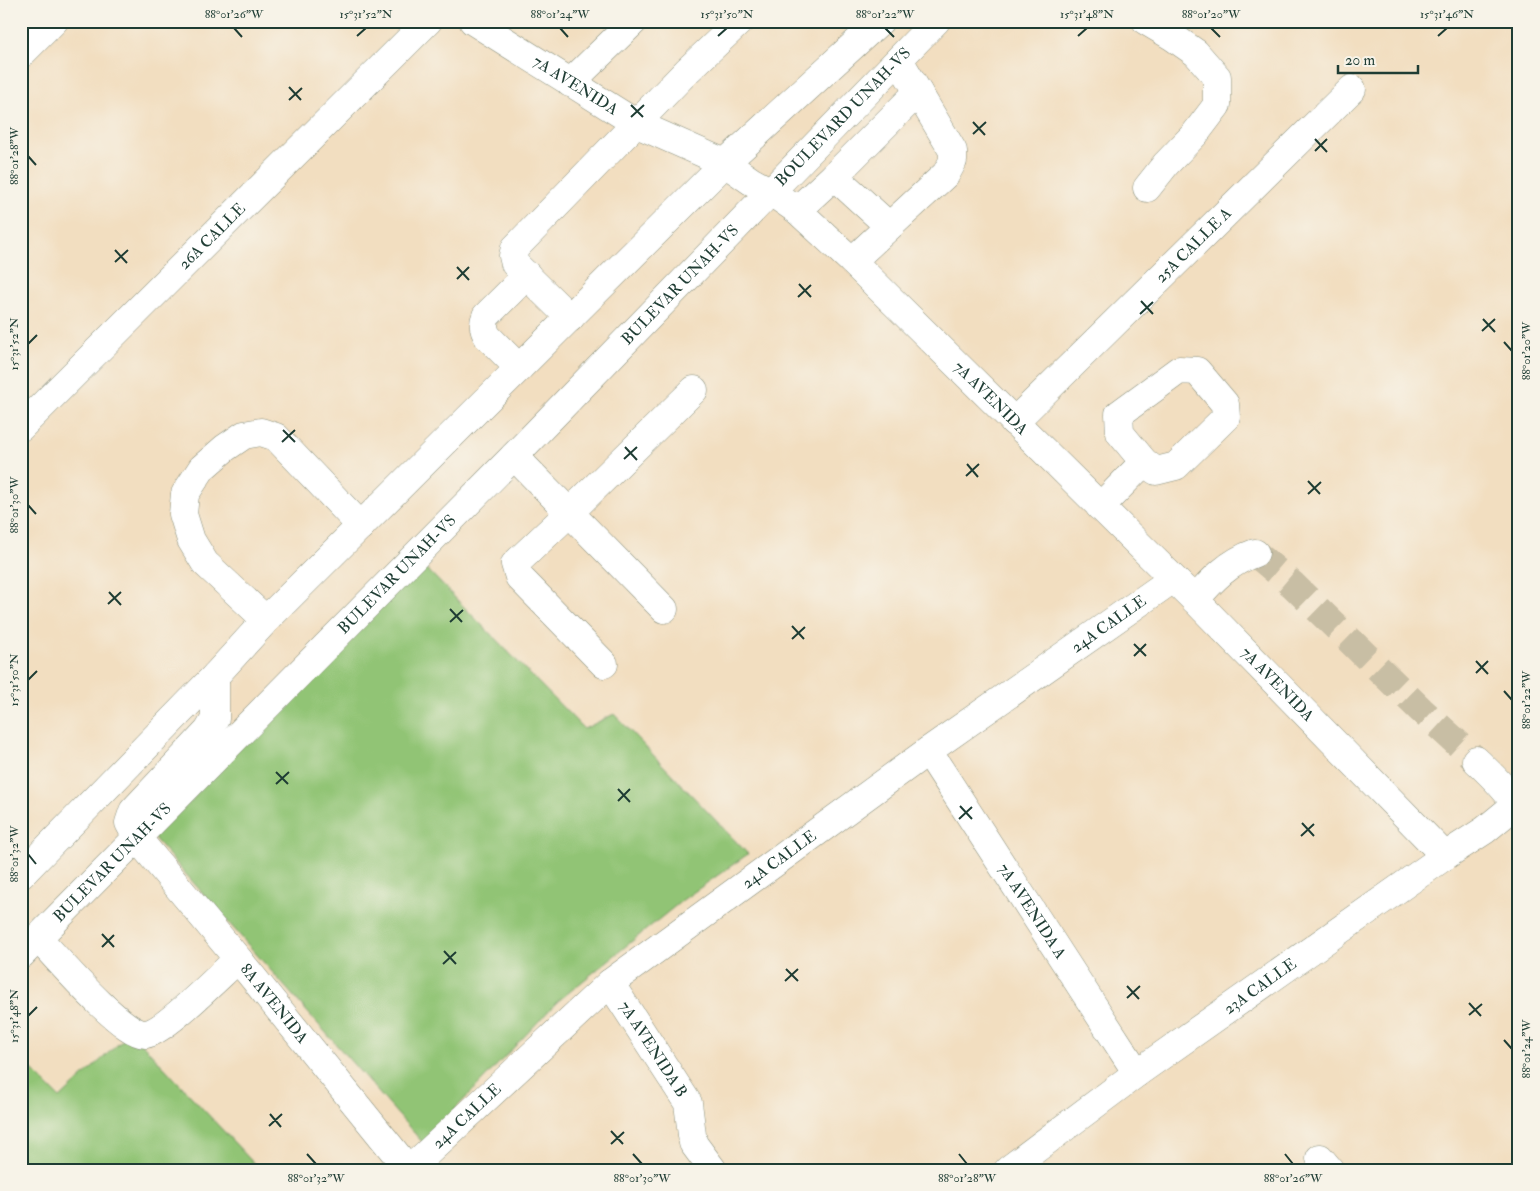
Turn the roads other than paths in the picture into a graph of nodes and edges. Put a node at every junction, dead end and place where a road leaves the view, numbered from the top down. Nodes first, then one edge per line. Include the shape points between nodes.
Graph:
1 (54, 21) edge
2 (428, 21) edge
3 (634, 21) edge
4 (740, 21) edge
5 (880, 21) edge
6 (936, 21) edge
7 (1146, 21) edge
8 (477, 22) edge
9 (21, 54) edge
10 (899, 60) junction
11 (570, 83) junction
12 (1352, 89) dead end
13 (918, 92) junction
14 (637, 124) junction
15 (725, 163) junction
16 (834, 176) junction
17 (1147, 188) dead end
18 (771, 192) junction
19 (797, 210) junction
20 (889, 226) junction
21 (852, 260) junction
22 (527, 275) junction
23 (570, 318) junction
24 (519, 368) junction
25 (694, 390) dead end
26 (1014, 422) junction
27 (21, 427) edge
28 (514, 456) junction
29 (1144, 462) dead end
30 (1100, 507) junction
31 (569, 513) junction
32 (361, 526) junction
33 (1255, 553) dead end
34 (1173, 578) junction
35 (1195, 600) junction
36 (664, 609) dead end
37 (266, 620) junction
38 (604, 664) dead end
39 (216, 676) junction
40 (928, 750) junction
41 (1476, 760) tunnel mouth
42 (1518, 805) edge
43 (137, 838) junction
44 (1445, 856) junction
45 (21, 874) edge
46 (30, 947) edge
47 (238, 959) junction
48 (610, 983) junction
49 (1136, 1073) junction
50 (409, 1170) edge
51 (713, 1170) edge
52 (1008, 1170) edge

1 - 9 street
2 - 27 street, 26A CALLE
3 - 11 street
4 - 14 street
5 - 15 street
6 - 10 street, BOULEVARD UNAH-VS
7 - 17 street via 1196,53 1217,77 1217,105
8 - 11 street, 7A AVENIDA
10 - 13 street
10 - 18 street, BOULEVARD UNAH-VS
11 - 14 street, 7A AVENIDA
12 - 26 street, 25A CALLE A
13 - 16 street
13 - 20 street via 953,151 953,162 946,174
14 - 15 street, 7A AVENIDA
14 - 22 street via 514,248 515,264
15 - 18 street, 7A AVENIDA
15 - 23 street
16 - 19 street
16 - 20 street
18 - 19 street, 7A AVENIDA
18 - 28 street, BULEVAR UNAH-VS
19 - 21 street, 7A AVENIDA
20 - 21 street
21 - 26 street, 7A AVENIDA
22 - 23 street
22 - 24 street via 484,321 484,332
23 - 24 street
24 - 32 street
25 - 31 street
26 - 30 street, 7A AVENIDA
28 - 31 street
28 - 43 street, BULEVAR UNAH-VS
29 - 30 street
30 - 34 street, 7A AVENIDA
31 - 36 street
31 - 38 street via 515,564 519,577
32 - 37 street
32 - 37 street via 276,436 262,432 244,435 202,468 184,494 183,514 191,540 205,563
33 - 35 street via 1227,566
34 - 35 street, 7A AVENIDA
34 - 40 street, 24A CALLE
35 - 44 street, 7A AVENIDA
37 - 39 street
39 - 43 street via 215,719 208,731 133,811 130,822
39 - 45 street
40 - 48 street, 24A CALLE
40 - 49 street, 7A AVENIDA A
41 - 42 street
42 - 44 street, 23A CALLE
43 - 46 street, BULEVAR UNAH-VS
43 - 47 street, 8A AVENIDA
44 - 49 street, 23A CALLE
46 - 47 street via 130,1030 145,1034 162,1028
47 - 50 street, 8A AVENIDA
48 - 50 street, 24A CALLE
48 - 51 street, 7A AVENIDA B via 688,1102 693,1143
49 - 52 street, 23A CALLE

